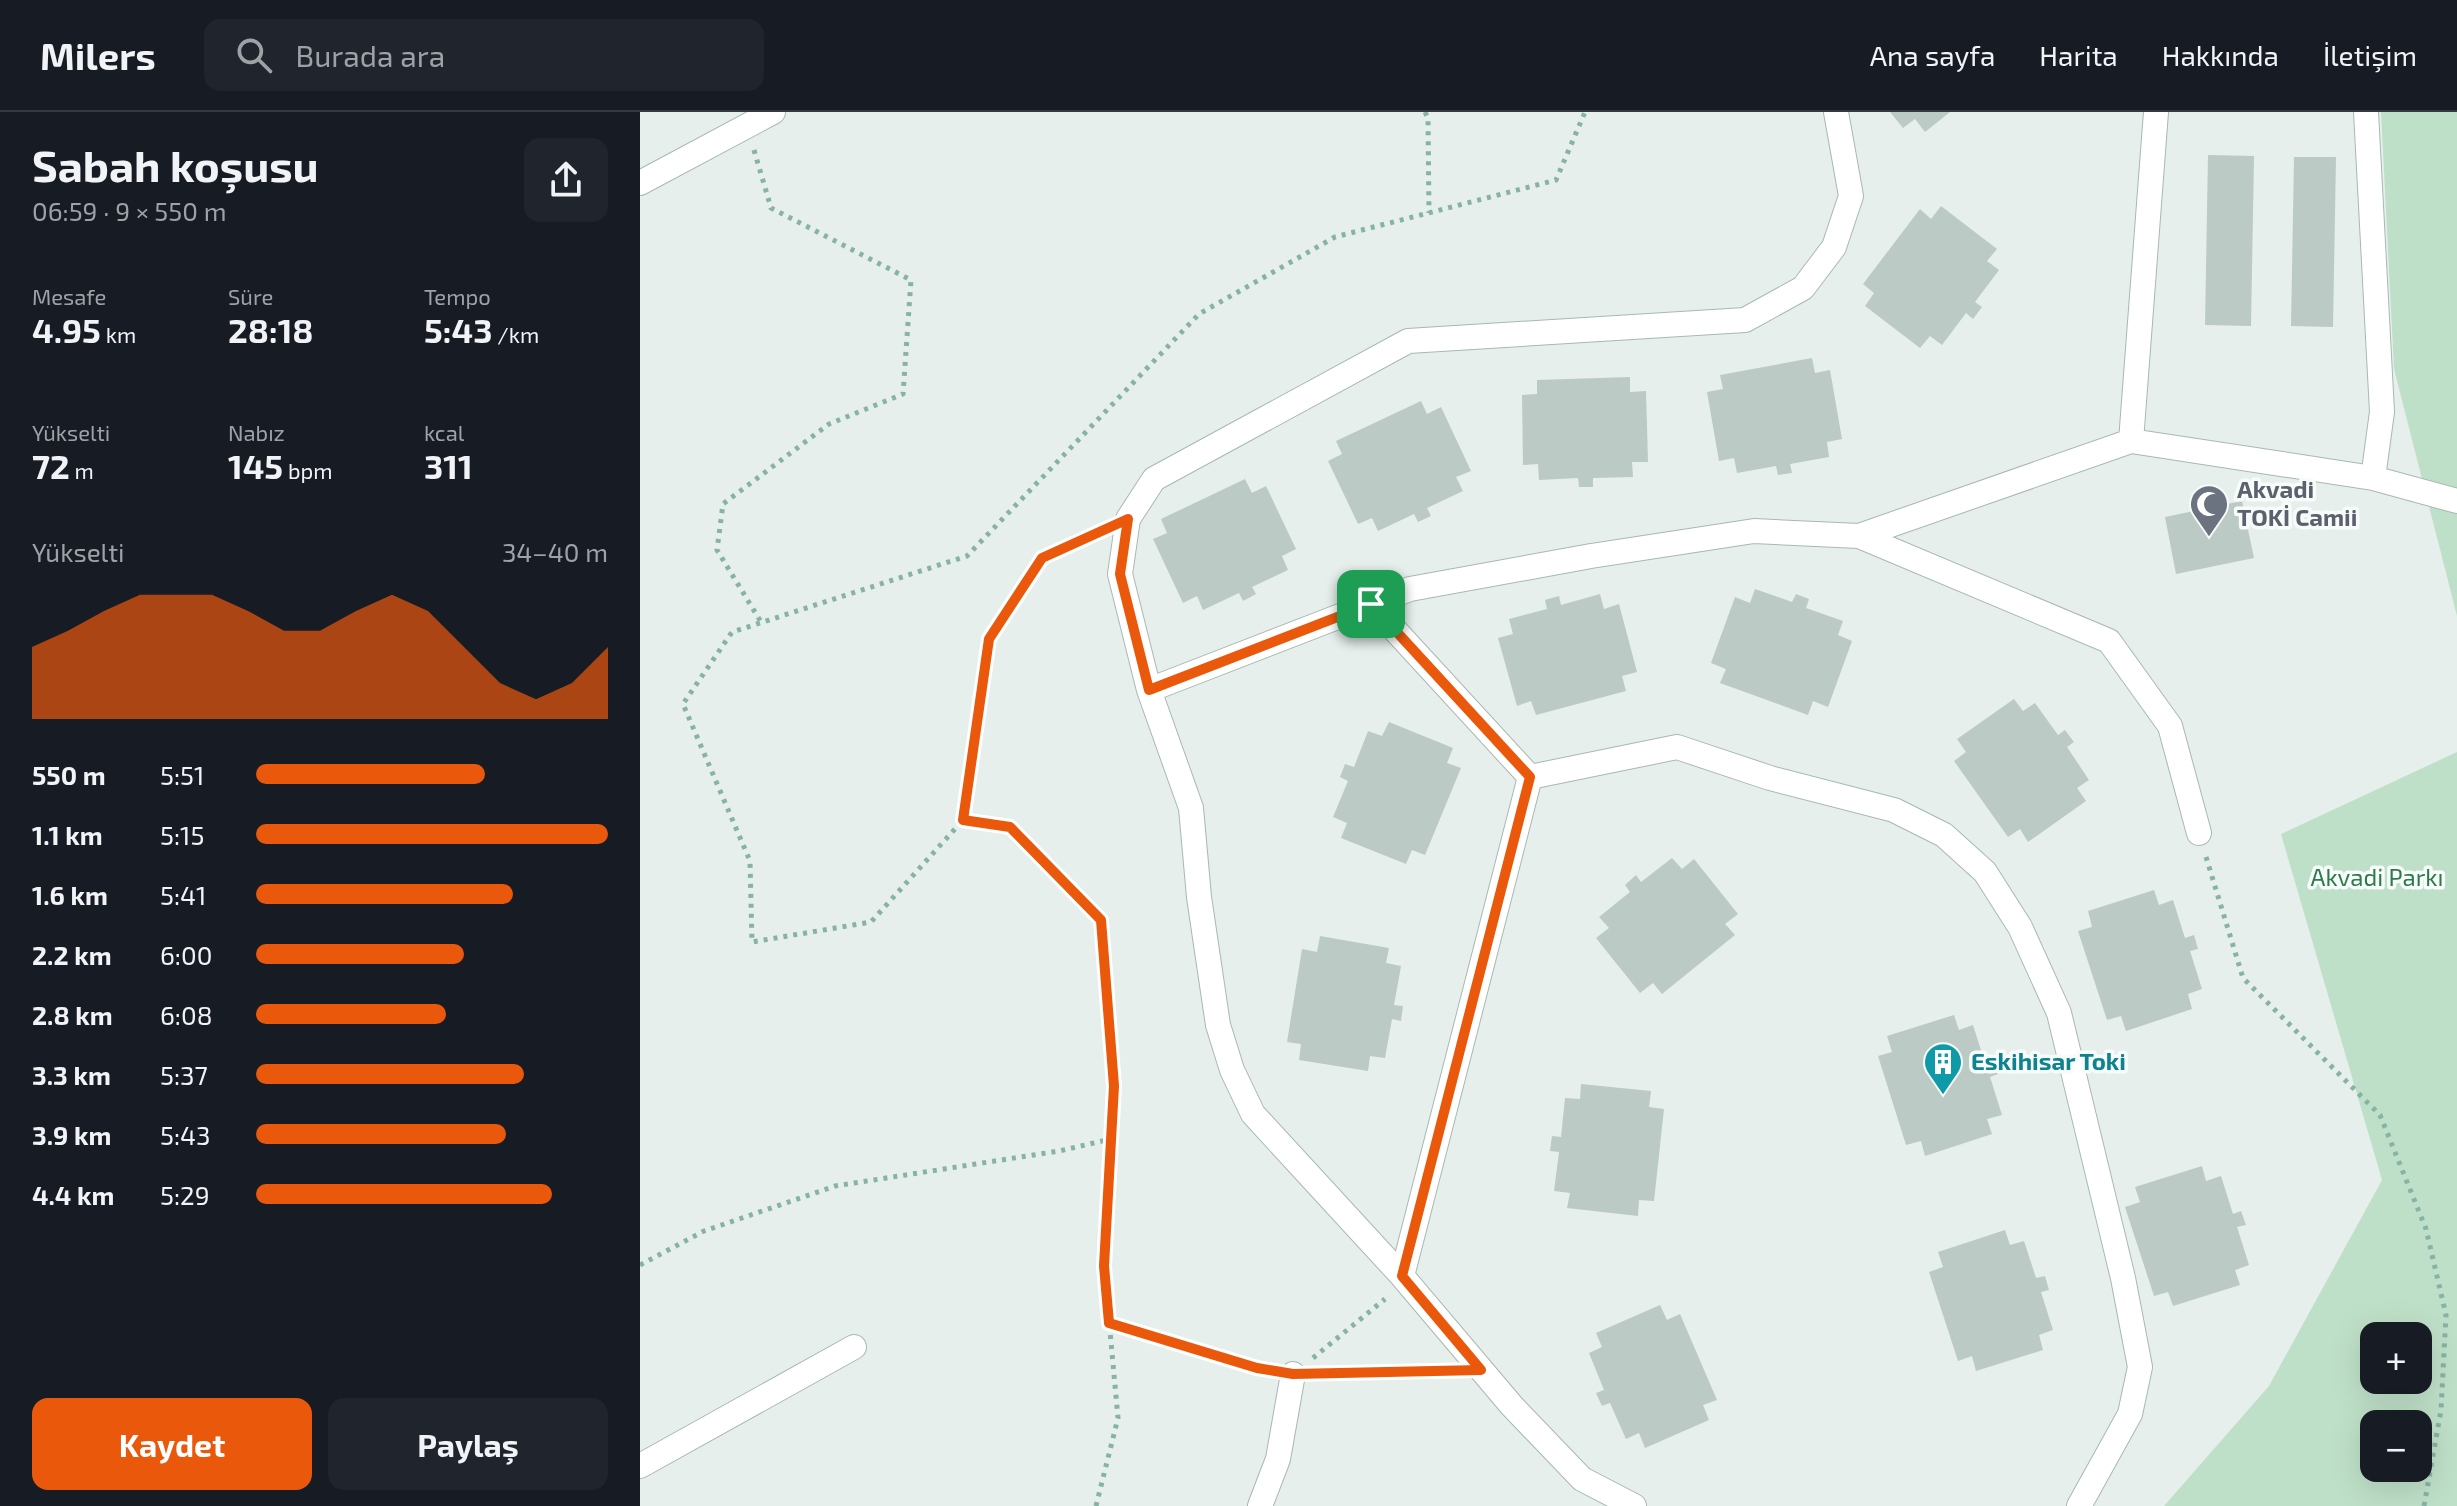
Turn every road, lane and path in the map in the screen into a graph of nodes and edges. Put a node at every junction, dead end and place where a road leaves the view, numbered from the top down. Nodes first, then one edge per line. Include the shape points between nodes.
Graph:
1 (773, 112) edge
2 (1425, 112) edge
3 (1585, 112) edge
4 (1836, 112) edge
5 (2156, 112) edge
6 (2366, 112) edge
7 (747, 126) junction
8 (640, 183) edge
9 (1429, 213) junction
10 (2131, 441) junction
11 (2373, 478) junction
12 (2457, 501) edge
13 (1128, 519) junction
14 (1859, 536) junction
15 (1371, 604) junction
16 (761, 622) junction
17 (1149, 690) junction
18 (1530, 777) junction
19 (963, 820) junction
20 (2199, 833) joint
21 (1111, 1139) junction
22 (640, 1265) edge
23 (1402, 1276) junction
24 (1109, 1323) junction
25 (854, 1347) dead end
26 (1481, 1370) junction
27 (1293, 1374) junction
28 (640, 1466) edge
29 (1096, 1506) edge
30 (1260, 1506) edge
31 (1634, 1506) edge
32 (2079, 1506) edge
33 (2424, 1506) edge

1 - 7 street
2 - 9 path
3 - 9 path via 1556,180
4 - 13 street via 1851,196 1834,247 1803,288 1745,320 1408,341 1154,479
5 - 10 street
6 - 11 street via 2382,412
7 - 8 street
7 - 16 path via 771,208 911,280 903,394 829,424 723,504 717,550
9 - 16 path via 1335,237 1199,314 967,556
10 - 11 street
10 - 14 street
11 - 12 street
13 - 17 street via 1120,574
13 - 19 path via 1042,558 989,639
14 - 15 street via 1754,531 1410,589
14 - 20 street via 2109,641 2170,726
15 - 17 street
15 - 18 street
16 - 19 path via 732,632 683,704 750,861 752,942 871,922
17 - 23 street via 1191,808 1218,1025 1232,1070 1253,1114
18 - 23 street
18 - 32 street via 1677,747 1894,810 1944,835 1985,872 2020,927 2059,1013 2140,1367 2130,1414
19 - 21 path via 1010,827 1101,920 1114,1086
20 - 33 path via 2243,978 2380,1115 2426,1229 2446,1315 2441,1410
21 - 22 path via 835,1186 704,1231
21 - 24 path via 1104,1266
23 - 26 street
23 - 27 path via 1380,1304
24 - 27 path
24 - 29 path via 1118,1418
25 - 28 street
26 - 27 path
26 - 31 street via 1582,1479
27 - 30 street via 1278,1459

